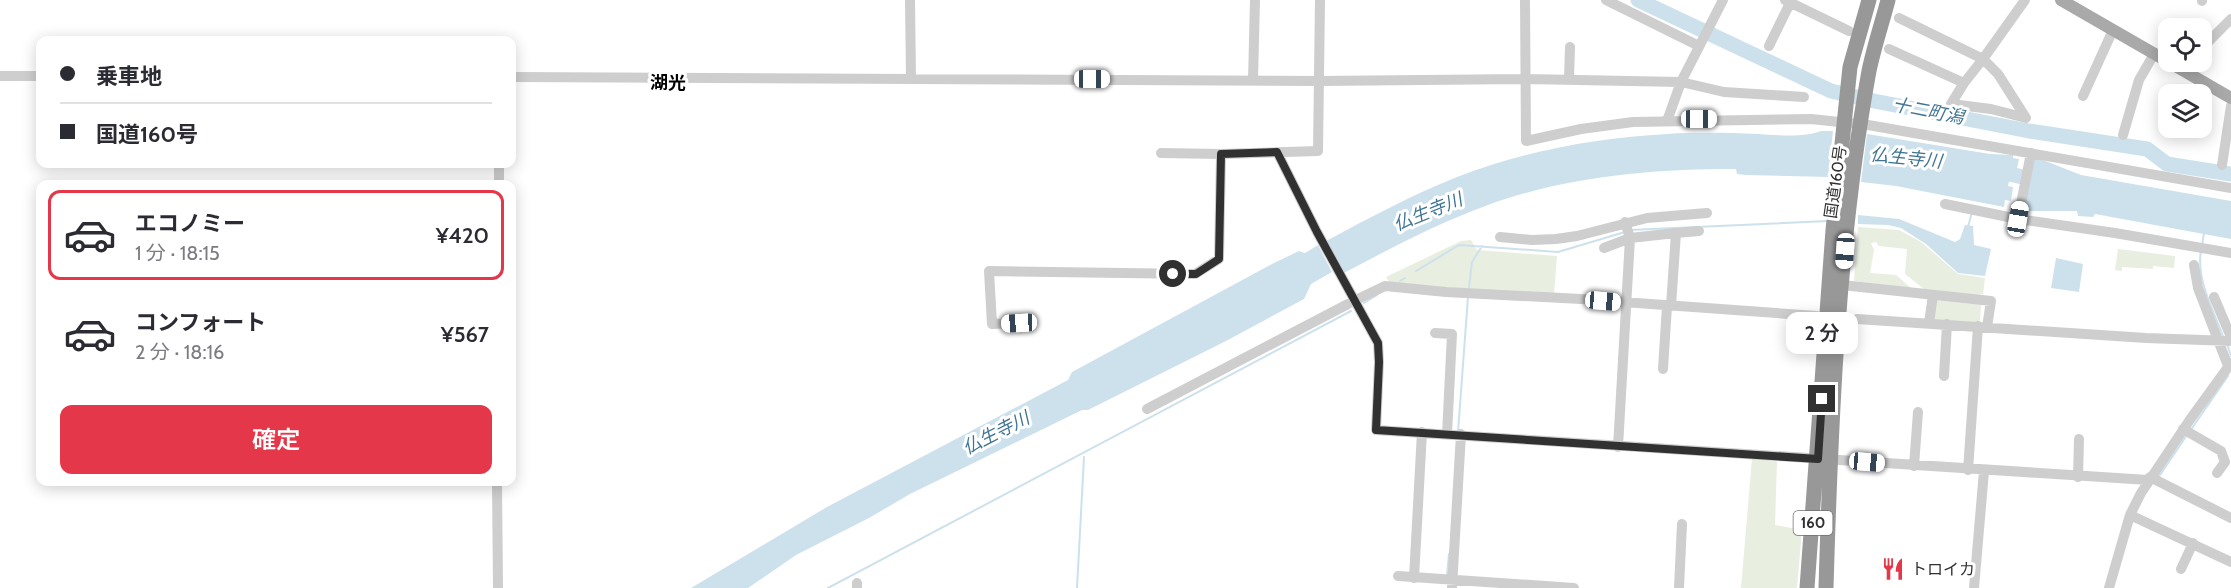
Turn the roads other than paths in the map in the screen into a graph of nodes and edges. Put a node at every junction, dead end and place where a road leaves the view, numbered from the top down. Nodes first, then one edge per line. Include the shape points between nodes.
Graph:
1 (910, 0) edge
2 (1255, 0) edge
3 (1320, 0) edge
4 (1525, 0) edge
5 (1606, 0) edge
6 (1723, 0) edge
7 (1810, 0) edge
8 (1869, 0) edge
9 (1888, 0) edge
10 (2025, 0) edge
11 (2061, 0) edge
12 (1787, 1) edge
13 (2079, 4) edge
14 (1802, 9) junction
15 (1899, 18) dead end
16 (2231, 20) edge
17 (2113, 30) junction
18 (1849, 31) dead end
19 (2212, 38) edge
20 (1699, 46) junction
21 (1769, 46) dead end
22 (1569, 47) dead end
23 (1889, 49) dead end
24 (2154, 54) junction
25 (2158, 55) edge
26 (1983, 59) junction
27 (2194, 72) edge
28 (0, 76) edge
29 (36, 76) edge
30 (516, 77) edge
31 (1526, 78) junction
32 (910, 79) junction
33 (1253, 80) junction
34 (1569, 80) junction
35 (1318, 81) junction
36 (1682, 82) junction
37 (1964, 83) junction
38 (2083, 96) dead end
39 (1804, 97) dead end
40 (2231, 98) edge
41 (2231, 106) edge
42 (1667, 121) junction
43 (2123, 135) dead end
44 (1277, 152) junction
45 (1161, 153) dead end
46 (2031, 153) junction
47 (1221, 154) junction
48 (2222, 165) dead end
49 (2231, 188) edge
50 (1945, 204) dead end
51 (1707, 213) dead end
52 (2018, 219) junction
53 (1625, 222) junction
54 (1699, 231) dead end
55 (1839, 232) junction
56 (1676, 233) junction
57 (1500, 237) dead end
58 (1630, 238) junction
59 (1604, 248) dead end
60 (2231, 253) edge
61 (2194, 265) dead end
62 (1842, 285) junction
63 (1933, 296) junction
64 (2214, 297) dead end
65 (1626, 302) junction
66 (1669, 306) junction
67 (1817, 316) dead end
68 (1857, 319) dead end
69 (1019, 323) dead end
70 (1929, 323) junction
71 (1947, 324) junction
72 (1982, 327) junction
73 (1435, 333) dead end
74 (2227, 339) edge
75 (2230, 365) edge
76 (1663, 369) dead end
77 (1944, 376) dead end
78 (1147, 409) dead end
79 (1917, 412) dead end
80 (2183, 429) junction
81 (1422, 432) junction
82 (1446, 434) junction
83 (1461, 434) junction
84 (2079, 439) dead end
85 (1618, 447) junction
86 (1824, 459) junction
87 (1914, 466) junction
88 (1968, 470) junction
89 (1984, 471) junction
90 (2217, 473) dead end
91 (2078, 477) junction
92 (2149, 478) junction
93 (497, 486) edge
94 (2130, 516) junction
95 (2231, 519) edge
96 (1682, 524) dead end
97 (2193, 543) junction
98 (2231, 562) edge
99 (2181, 569) dead end
100 (1398, 576) dead end
101 (1414, 578) junction
102 (1452, 585) edge
103 (498, 588) edge
104 (1574, 588) edge
105 (1679, 588) edge
106 (1808, 588) edge
107 (1826, 588) edge
108 (1974, 588) edge
109 (2109, 588) edge

1 - 32 street
2 - 33 street
3 - 35 street
4 - 31 street
5 - 20 street
6 - 20 street
7 - 14 street
8 - 55 highway, 国道160号 / 160 via 1850,67
9 - 55 highway, 国道160号 / 160 via 1870,69
10 - 26 street
11 - 13 main road
12 - 14 street
12 - 21 street
13 - 17 main road
14 - 18 street
15 - 26 street
16 - 19 street
17 - 24 main road
17 - 38 street
20 - 36 street
22 - 34 street
23 - 37 street
24 - 25 main road
24 - 43 street via 2139,80
26 - 37 street
26 - 37 street via 1998,74 2026,118 1951,104
27 - 40 main road
28 - 29 street
30 - 32 street
31 - 34 street
31 - 35 street
31 - 42 street via 1526,141 1581,129
32 - 33 street
33 - 35 street
34 - 36 street
35 - 44 street via 1318,152
36 - 39 street via 1724,92
36 - 42 street
41 - 48 street
42 - 46 street via 1828,120
44 - 47 street
44 - 81 street via 1378,343 1376,430
45 - 47 street
46 - 49 street
46 - 52 street
47 - 69 street via 1219,259 1196,274 989,271 992,324
50 - 52 street
51 - 53 street
52 - 60 street
53 - 57 street via 1556,239
53 - 58 street
54 - 56 street
55 - 62 highway, 国道160号 / 160
55 - 86 highway, 国道160号 / 160
56 - 58 street
56 - 66 street
58 - 59 street
58 - 65 street
61 - 74 street via 2198,288
62 - 63 street
62 - 86 highway, 国道160号 / 160
63 - 70 street
63 - 72 street via 1991,301
64 - 74 street
65 - 66 street
65 - 78 street via 1384,286
65 - 85 street
66 - 67 street
66 - 76 street
68 - 70 street
70 - 71 street
71 - 72 street
71 - 77 street
72 - 74 street
72 - 88 street
73 - 82 street via 1452,334
74 - 75 street
75 - 80 street
79 - 87 street
80 - 90 street via 2221,452 2225,462
80 - 92 street
81 - 82 street
81 - 101 street
82 - 83 street
83 - 85 street
83 - 102 street
84 - 91 street
85 - 86 street
86 - 87 street
86 - 106 highway, 国道160号 / 160
86 - 107 highway, 国道160号 / 160
87 - 88 street
88 - 89 street
89 - 91 street
89 - 108 street
91 - 92 street
92 - 94 street
92 - 95 street
93 - 103 street
94 - 97 street
94 - 109 street
96 - 105 street
97 - 98 street
97 - 99 street
100 - 101 street
101 - 102 street
102 - 104 street

